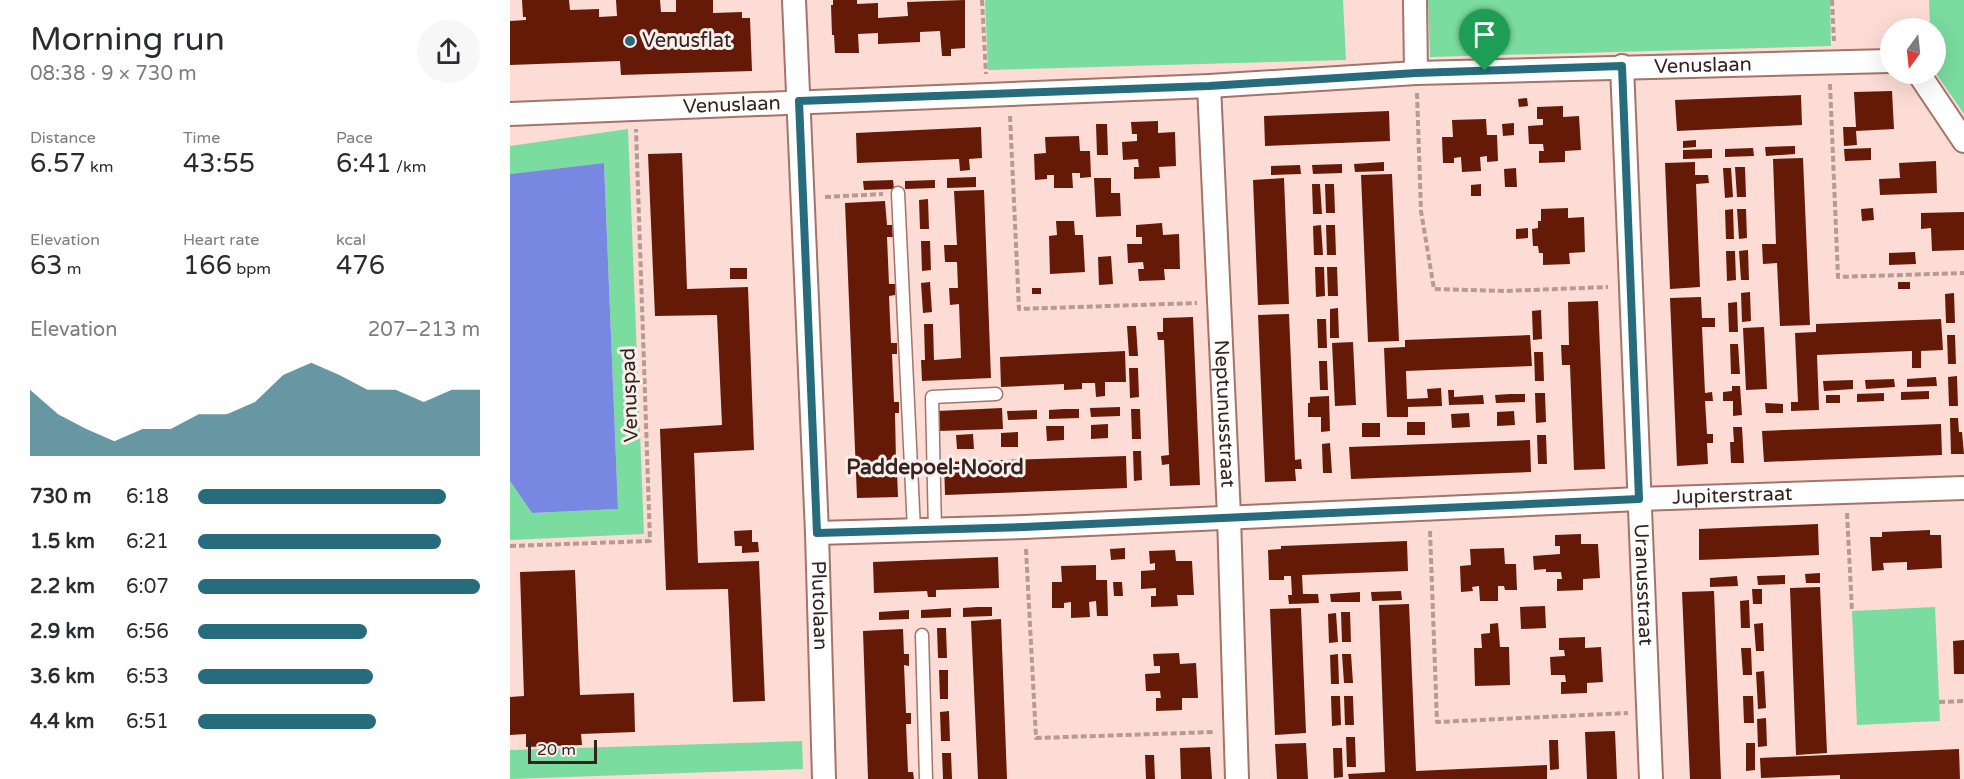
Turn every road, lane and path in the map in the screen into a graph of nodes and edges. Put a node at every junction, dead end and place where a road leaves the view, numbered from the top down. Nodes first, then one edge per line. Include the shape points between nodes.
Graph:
1 (794, 0) edge
2 (982, 0) edge
3 (1415, 0) edge
4 (1832, 0) edge
5 (1880, 61) edge
6 (1830, 62) junction
7 (1622, 66) junction
8 (1416, 73) junction
9 (1926, 84) edge
10 (1209, 86) junction
11 (987, 93) junction
12 (1009, 93) junction
13 (799, 101) junction
14 (635, 108) junction
15 (510, 114) edge
16 (1964, 141) edge
17 (898, 193) joint
18 (803, 198) junction
19 (1964, 273) edge
20 (1630, 286) junction
21 (1218, 303) junction
22 (996, 394) dead end
23 (1964, 488) edge
24 (1846, 493) junction
25 (1639, 499) junction
26 (1429, 509) junction
27 (1229, 516) junction
28 (1024, 527) junction
29 (925, 530) junction
30 (817, 533) junction
31 (510, 546) edge
32 (1852, 611) dead end
33 (922, 635) dead end
34 (1964, 701) edge
35 (1939, 702) dead end
36 (1648, 712) junction
37 (1235, 732) junction
38 (824, 779) edge
39 (926, 779) edge
40 (1237, 779) edge
41 (1651, 779) edge

1 - 13 street, Plutolaan
2 - 11 path
3 - 8 street
4 - 6 path via 1834,44
5 - 6 street, Venuslaan
6 - 7 street, Venuslaan
6 - 19 path via 1838,277
7 - 8 street, Venuslaan
7 - 20 street, Uranusstraat
8 - 10 street, Venuslaan
8 - 20 path via 1421,211 1434,289 1505,291
9 - 16 street
10 - 12 street, Venuslaan
10 - 21 street, Neptunusstraat
11 - 12 street, Venuslaan
11 - 13 street, Venuslaan
12 - 21 path via 1019,309
13 - 14 street, Venuslaan
13 - 18 street, Plutolaan
14 - 15 street, Venuslaan
14 - 31 path, Venuspad via 650,540
17 - 18 path
17 - 29 lane
18 - 30 street, Plutolaan
20 - 25 street, Uranusstraat
21 - 27 street, Neptunusstraat
22 - 29 lane via 932,397
23 - 24 street, Jupiterstraat
24 - 25 street, Jupiterstraat
24 - 32 path
25 - 26 street, Jupiterstraat
25 - 36 street, Uranusstraat
26 - 27 street, Jupiterstraat
26 - 36 path via 1437,722
27 - 28 street, Jupiterstraat
27 - 37 street, Neptunusstraat
28 - 29 street, Jupiterstraat
28 - 37 path via 1036,738
29 - 30 street, Jupiterstraat
30 - 38 street, Plutolaan
33 - 39 lane
34 - 35 path
36 - 41 street, Uranusstraat
37 - 40 street, Neptunusstraat

